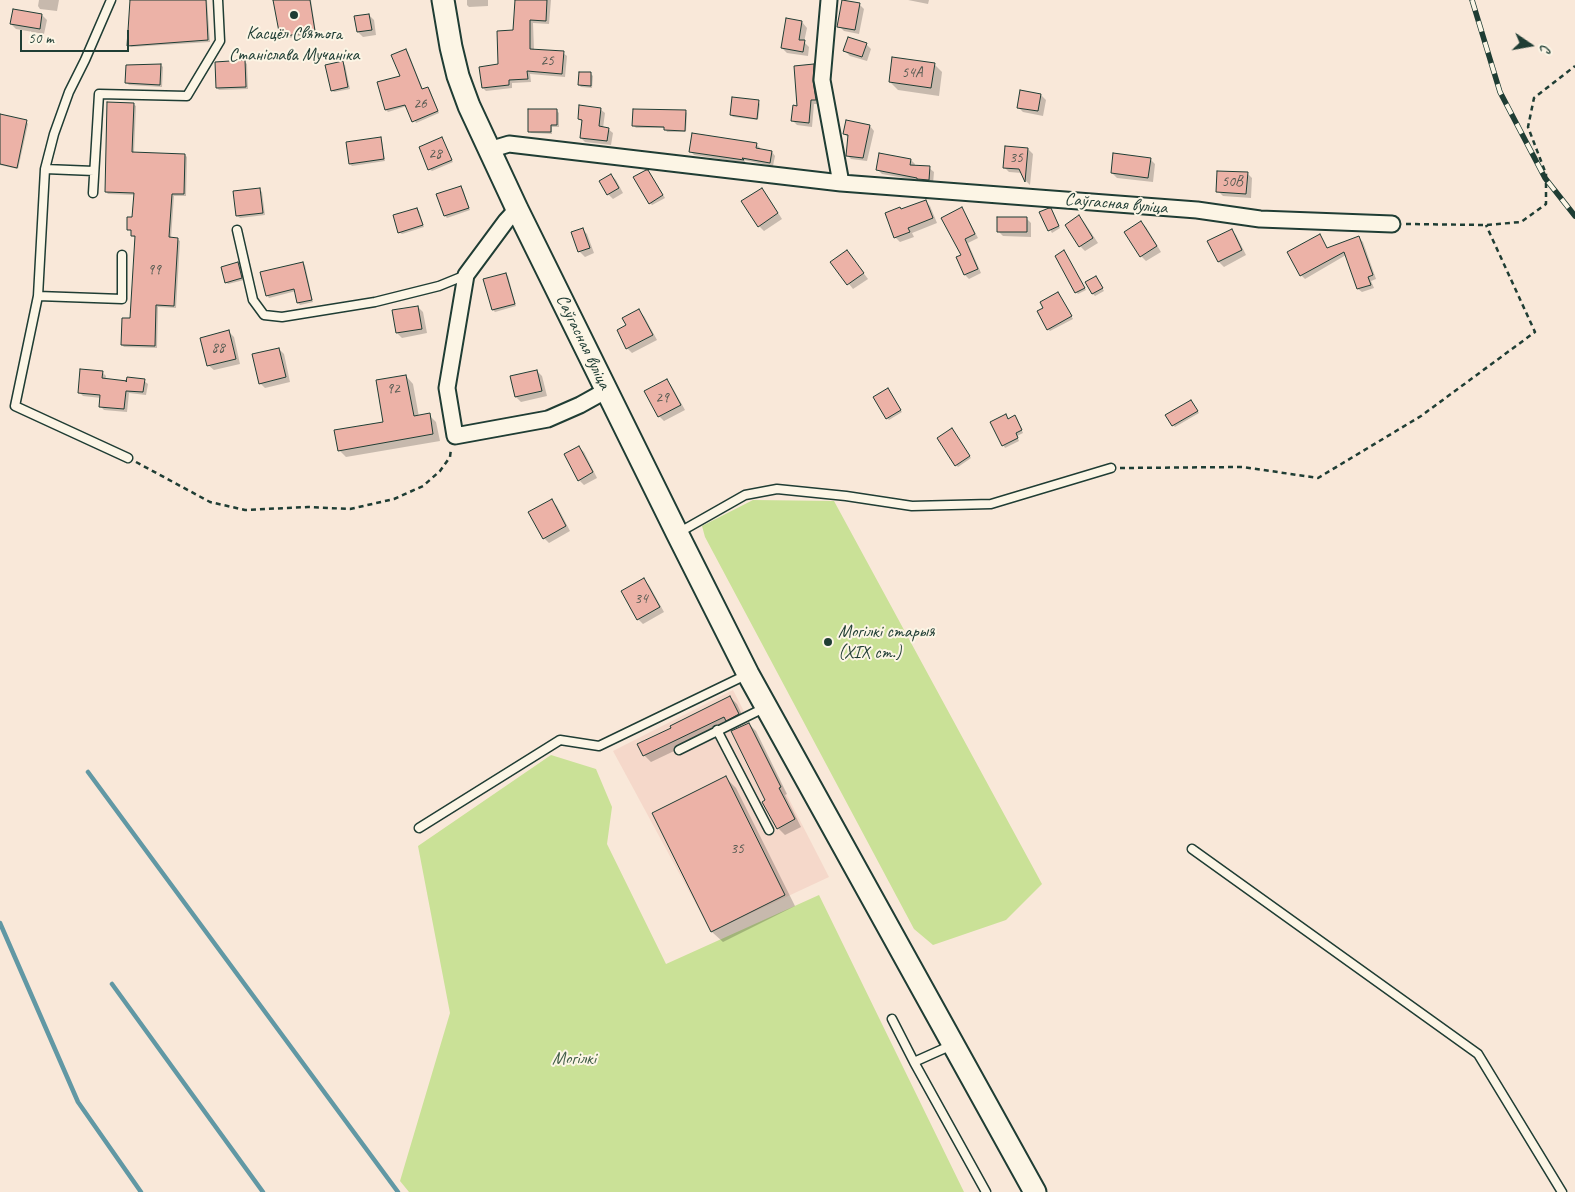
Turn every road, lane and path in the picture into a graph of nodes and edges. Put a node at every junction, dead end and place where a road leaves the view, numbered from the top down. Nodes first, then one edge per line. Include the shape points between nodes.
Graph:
1 (111, 0) edge
2 (218, 0) edge
3 (443, 0) edge
4 (829, 0) edge
5 (1575, 66) edge
6 (489, 150) junction
7 (46, 168) junction
8 (94, 171) junction
9 (840, 183) junction
10 (93, 193) dead end
11 (517, 209) junction
12 (1392, 224) joint
13 (1486, 225) junction
14 (237, 230) dead end
15 (122, 255) dead end
16 (466, 274) junction
17 (38, 296) junction
18 (607, 390) junction
19 (455, 436) junction
20 (128, 458) joint
21 (1111, 468) joint
22 (677, 533) junction
23 (748, 674) junction
24 (766, 707) junction
25 (717, 730) junction
26 (678, 750) dead end
27 (419, 828) dead end
28 (769, 830) dead end
29 (1192, 849) dead end
30 (892, 1020) dead end
31 (954, 1044) junction
32 (914, 1062) junction
33 (986, 1192) edge
34 (1035, 1192) edge
35 (1562, 1192) edge

1 - 7 lane via 69,92
2 - 8 lane via 220,41 187,96 99,94
3 - 6 main road, Саўгасная вуліца via 458,76
4 - 9 street via 822,80
5 - 13 path via 1534,98 1528,126 1546,174 1546,204 1521,222
6 - 9 street, Саўгасная вуліца via 509,144
6 - 11 main road, Саўгасная вуліца
7 - 8 lane
7 - 17 lane
8 - 10 lane
9 - 12 street, Саўгасная вуліца via 1197,210 1260,219
11 - 16 street
11 - 18 main road, Саўгасная вуліца
12 - 13 path
13 - 21 path via 1535,332 1421,416 1318,478 1243,467
14 - 16 lane via 253,300 264,315 282,317 375,302 439,286
15 - 17 lane via 122,299
16 - 19 street via 447,388
17 - 20 lane via 15,406
18 - 19 street via 548,419
18 - 22 main road, Саўгасная вуліца
19 - 20 path via 450,456 440,471 423,486 394,499 350,509 246,510 210,502
21 - 22 lane via 991,504 912,506 778,489 745,495
22 - 23 main road, Саўгасная вуліца
23 - 24 main road, Саўгасная вуліца
23 - 27 lane via 599,746 560,740
24 - 25 lane
24 - 31 main road, Саўгасная вуліца
25 - 26 lane
25 - 28 lane
29 - 35 lane via 1478,1054
30 - 32 lane
31 - 32 lane
31 - 34 main road, Саўгасная вуліца
32 - 33 lane

